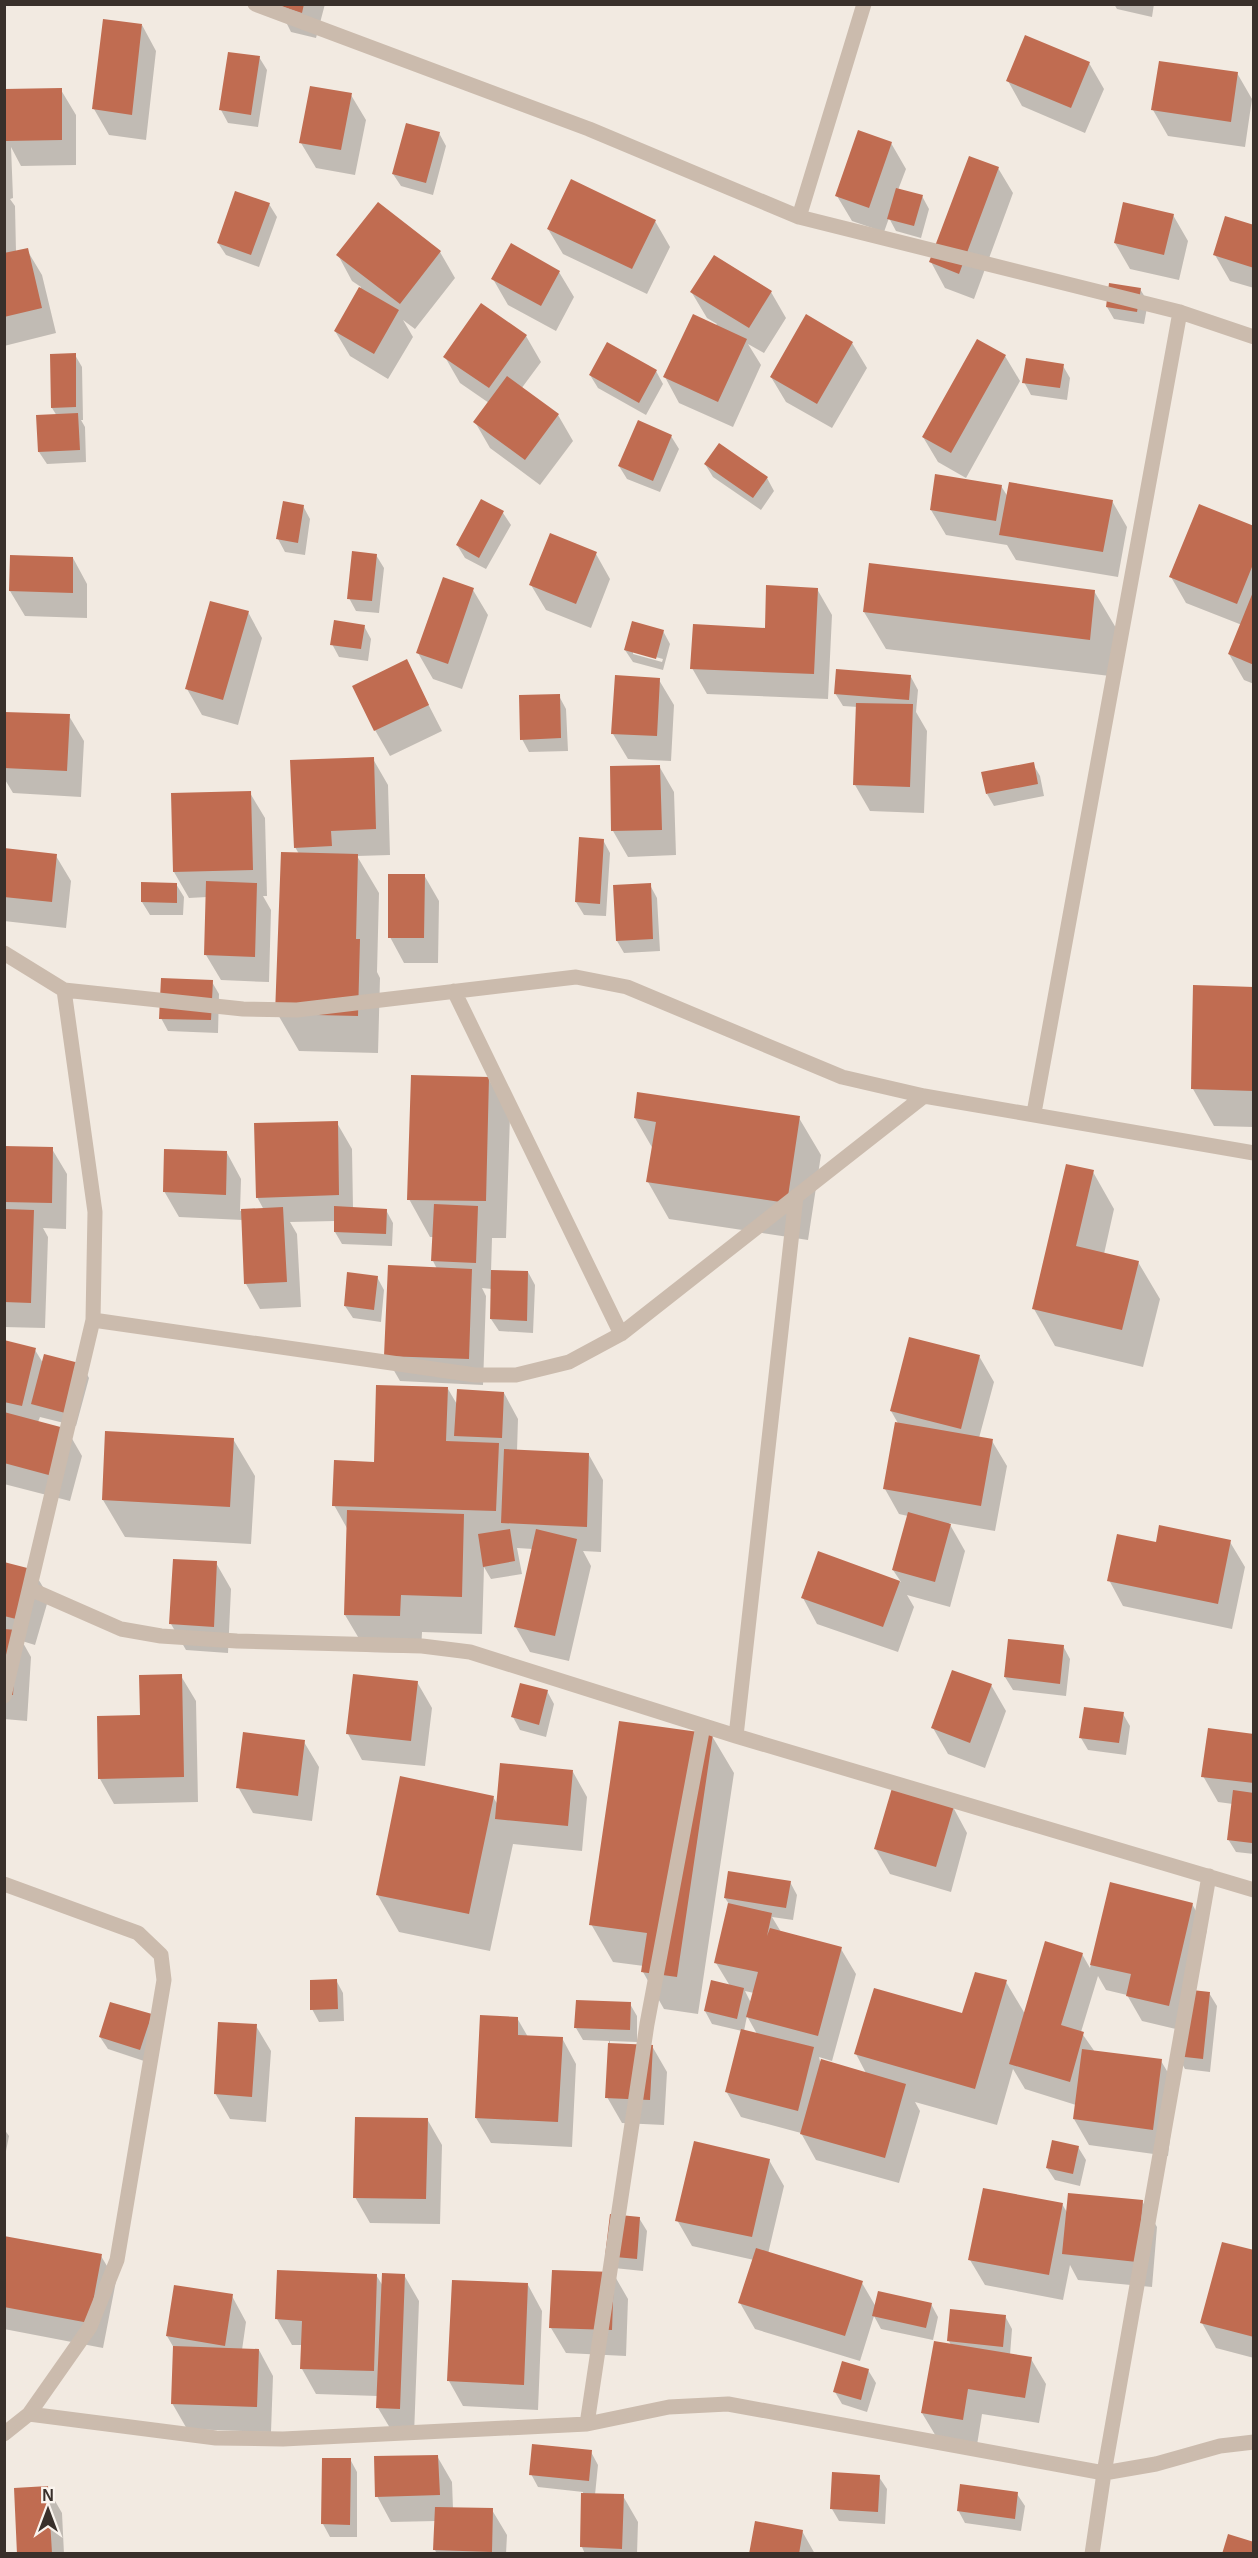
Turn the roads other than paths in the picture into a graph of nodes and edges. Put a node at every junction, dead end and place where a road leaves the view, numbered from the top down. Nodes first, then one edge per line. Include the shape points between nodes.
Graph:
1 (255, 4) edge
2 (299, 4) edge
3 (864, 4) edge
4 (284, 14) junction
5 (799, 217) junction
6 (1180, 312) junction
7 (1254, 337) edge
8 (4, 953) edge
9 (64, 990) junction
10 (454, 991) junction
11 (924, 1096) junction
12 (1034, 1113) junction
13 (1254, 1153) edge
14 (796, 1196) junction
15 (93, 1320) junction
16 (621, 1335) junction
17 (30, 1589) junction
18 (4, 1696) edge
19 (703, 1725) junction
20 (736, 1736) junction
21 (1209, 1876) junction
22 (4, 1884) edge
23 (1254, 1890) edge
24 (29, 2414) junction
25 (587, 2424) junction
26 (4, 2434) edge
27 (1254, 2442) edge
28 (1104, 2473) junction
29 (1092, 2553) edge

1 - 4 street
2 - 4 street
3 - 5 street
4 - 5 street via 589,129
5 - 6 street
6 - 7 street
6 - 12 street
8 - 9 street
9 - 10 street via 243,1009 297,1010
9 - 15 street via 95,1212
10 - 11 street via 576,977 627,987 842,1077
10 - 16 street
11 - 12 street
11 - 14 street
12 - 13 street
14 - 16 street
14 - 20 street
15 - 16 street via 475,1375 516,1375 569,1362
15 - 17 street
17 - 18 street
17 - 19 street via 121,1629 161,1636 422,1646 470,1652
19 - 20 street
19 - 25 street via 647,2024
20 - 21 street
21 - 23 street
21 - 28 street
22 - 24 street via 138,1934 161,1955 164,1980 117,2260 90,2327
24 - 25 street via 216,2438 272,2439
24 - 26 street
25 - 28 street via 669,2407 728,2404
27 - 28 street
28 - 29 street

